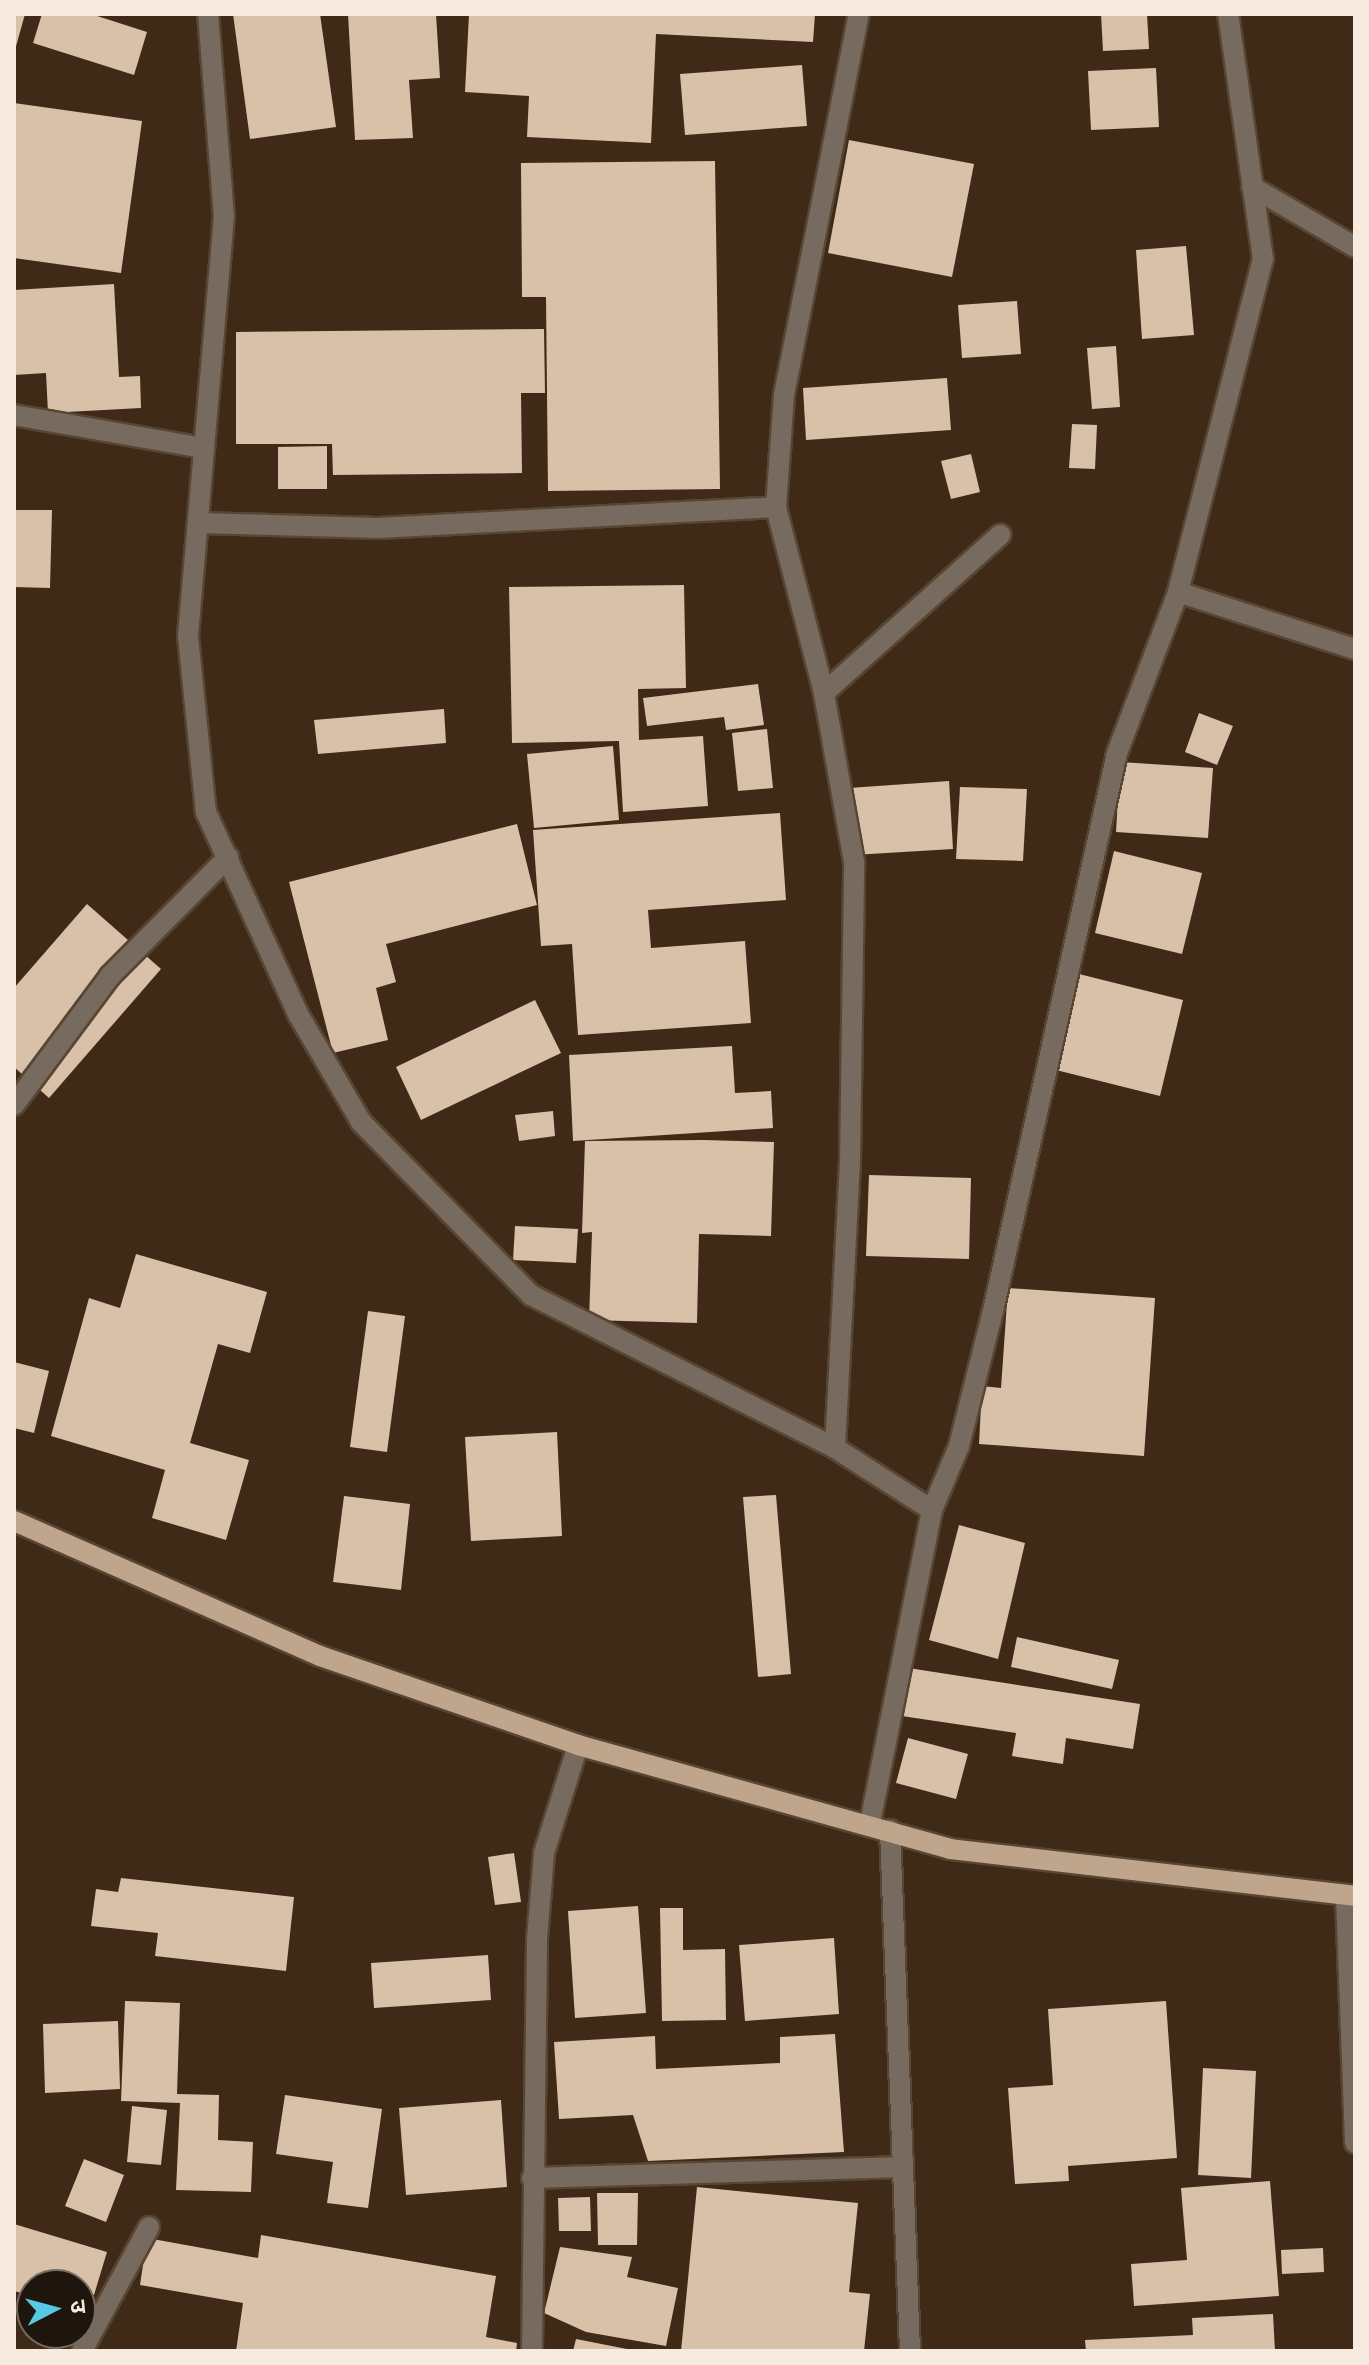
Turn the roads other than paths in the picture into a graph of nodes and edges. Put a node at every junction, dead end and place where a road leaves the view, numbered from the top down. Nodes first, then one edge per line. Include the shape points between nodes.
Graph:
1 (208, 14) edge
2 (859, 14) edge
3 (1228, 14) edge
4 (1252, 187) junction
5 (1355, 247) edge
6 (14, 415) edge
7 (204, 448) junction
8 (776, 507) junction
9 (200, 523) junction
10 (1000, 535) dead end
11 (1178, 592) junction
12 (1355, 649) edge
13 (824, 693) junction
14 (228, 857) junction
15 (14, 1105) edge
16 (835, 1448) junction
17 (932, 1510) junction
18 (14, 1521) edge
19 (578, 1745) junction
20 (880, 1827) junction
21 (1351, 1896) edge
22 (1355, 2143) edge
23 (903, 2167) junction
24 (532, 2178) junction
25 (149, 2227) dead end
26 (82, 2351) edge
27 (532, 2351) edge
28 (910, 2351) edge

1 - 7 street via 224,216
2 - 8 street via 784,395
3 - 4 street
4 - 5 street
4 - 11 street via 1263,259
6 - 7 street
7 - 9 street
8 - 9 street via 378,528
8 - 13 street
9 - 14 street via 188,636 206,812
10 - 13 street
11 - 12 street
11 - 17 street via 1117,753 993,1311 959,1446
13 - 16 street via 854,862 850,1162
14 - 15 street via 110,976
14 - 16 street via 298,1014 361,1122 531,1295
16 - 17 street
17 - 20 street
18 - 19 main road via 320,1656
19 - 20 main road
19 - 24 street via 544,1853 534,1985
20 - 21 main road via 950,1849
20 - 23 street
21 - 22 street
23 - 24 street
23 - 28 street
24 - 27 street
25 - 26 street

